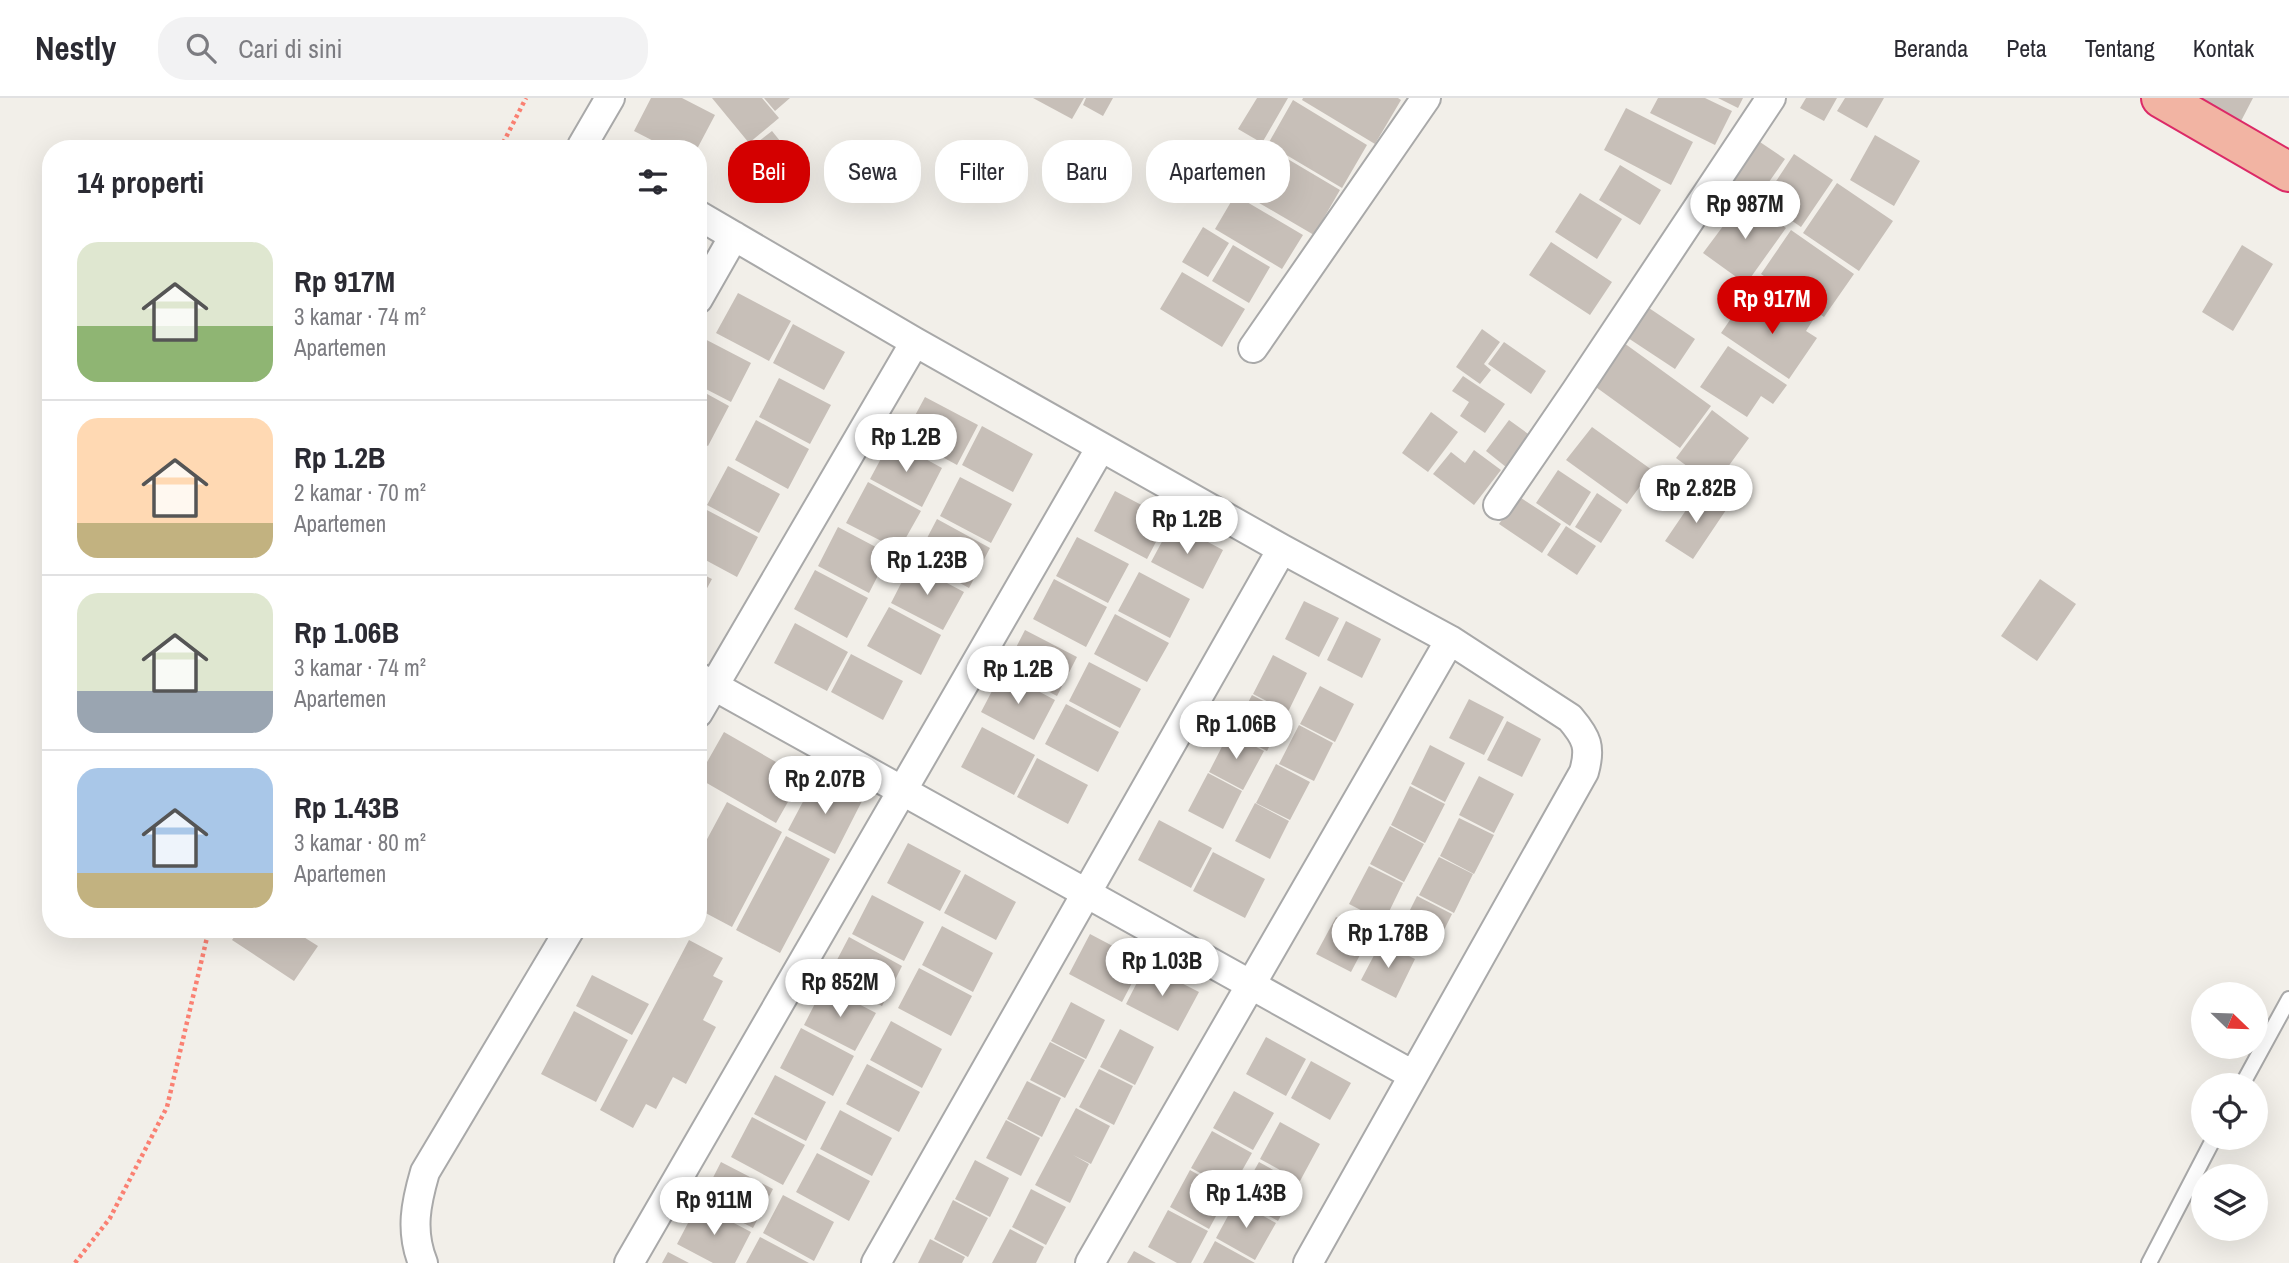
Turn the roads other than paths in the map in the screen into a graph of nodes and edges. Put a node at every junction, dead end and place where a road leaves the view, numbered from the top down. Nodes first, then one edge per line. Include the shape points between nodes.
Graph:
1 (610, 98) edge
2 (1426, 98) edge
3 (1771, 98) edge
4 (2161, 98) edge
5 (587, 140) edge
6 (2289, 172) edge
7 (707, 220) edge
8 (734, 236) junction
9 (707, 283) edge
10 (915, 342) junction
11 (1253, 348) dead end
12 (1101, 447) junction
13 (1498, 505) dead end
14 (1282, 549) junction
15 (1450, 640) junction
16 (707, 680) edge
17 (707, 683) edge
18 (902, 791) junction
19 (1088, 894) junction
20 (565, 938) edge
21 (1251, 983) junction
22 (2289, 999) edge
23 (2249, 1073) edge
24 (1413, 1075) junction
25 (2208, 1150) edge
26 (423, 1263) edge
27 (629, 1263) edge
28 (876, 1263) edge
29 (1090, 1263) edge
30 (1308, 1263) edge
31 (2149, 1263) edge

1 - 5 street
2 - 11 street
3 - 13 street
4 - 6 highway
7 - 8 street
8 - 9 street
8 - 10 street
10 - 12 street
10 - 16 street
12 - 14 street
12 - 18 street
14 - 15 street
14 - 19 street
15 - 21 street
15 - 24 street via 1570,718 1583,733 1588,757 1584,772
17 - 18 street
18 - 19 street
18 - 27 street
19 - 21 street
19 - 28 street
20 - 26 street via 425,1172 415,1203 415,1231
21 - 24 street
21 - 29 street
22 - 23 lane
24 - 30 street
25 - 31 lane

